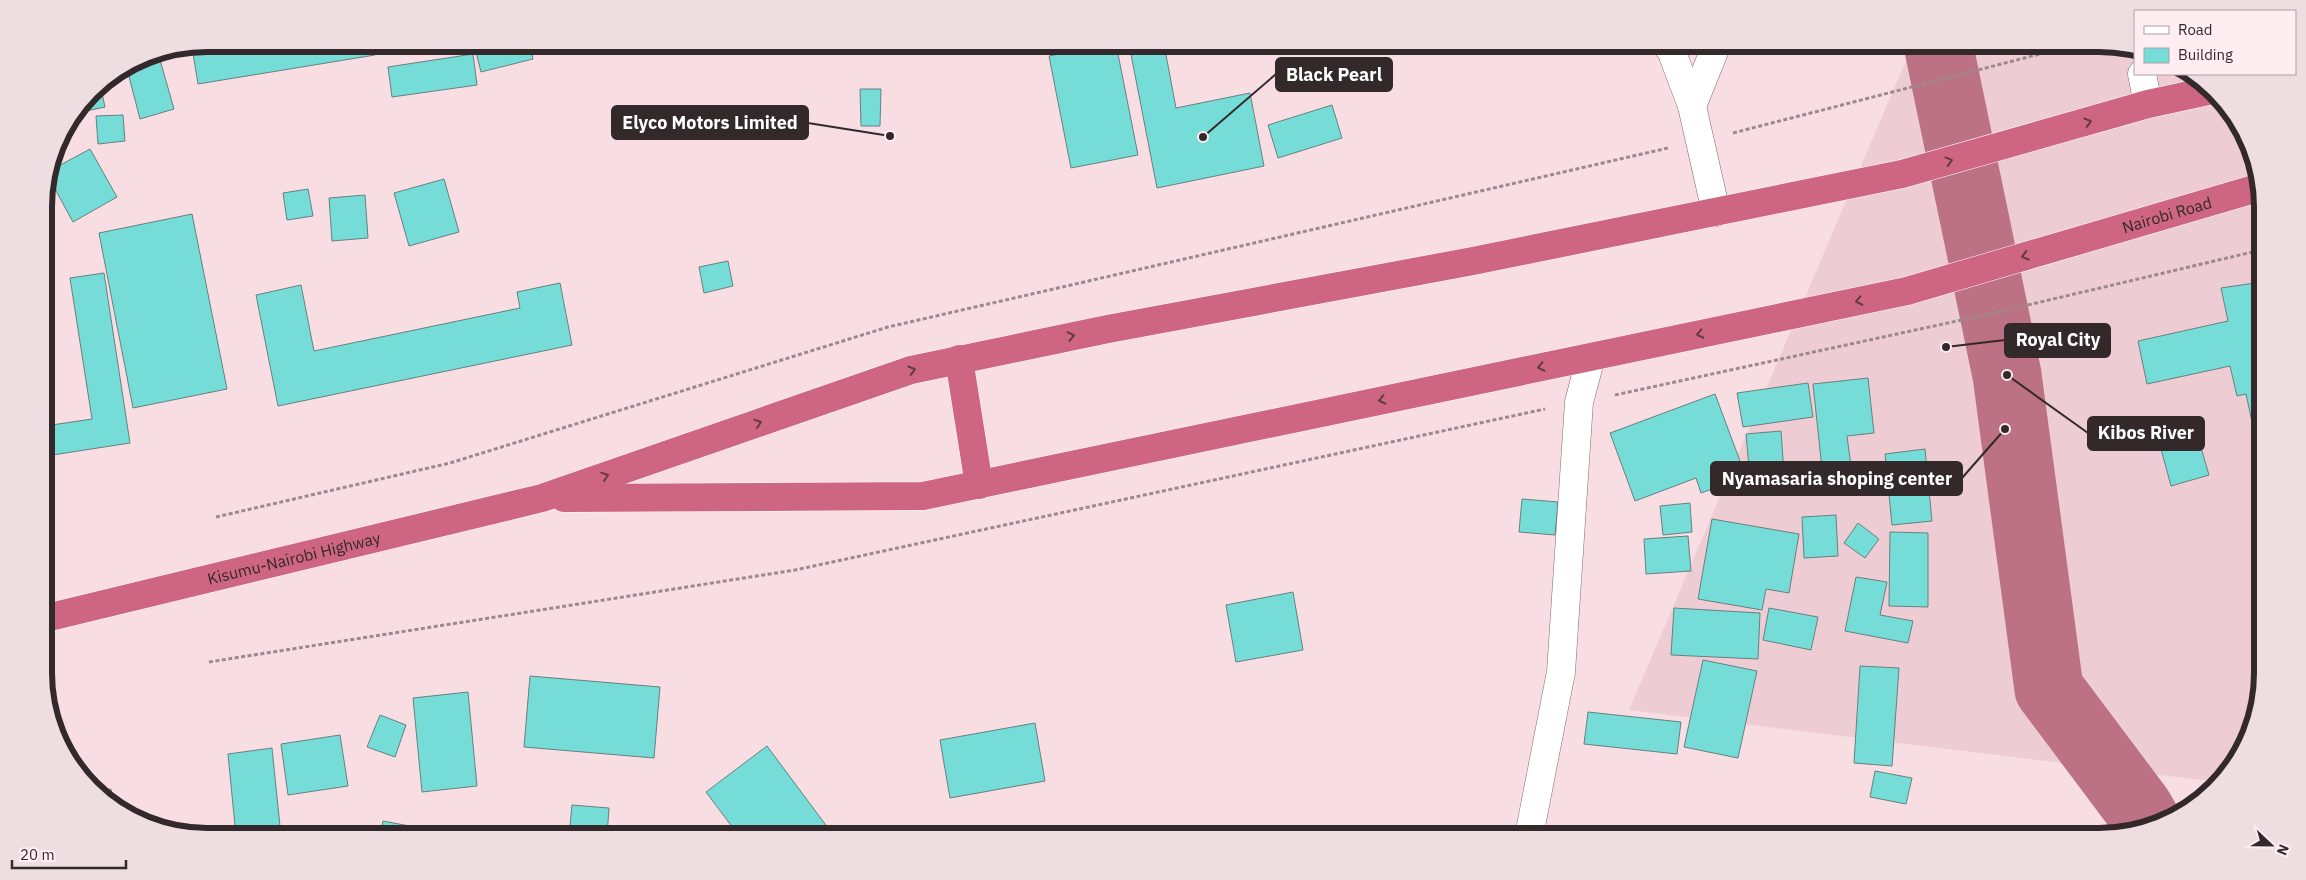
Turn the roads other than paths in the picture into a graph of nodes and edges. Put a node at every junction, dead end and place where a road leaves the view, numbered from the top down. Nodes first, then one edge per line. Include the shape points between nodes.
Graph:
1 (1672, 53) edge
2 (1713, 53) edge
3 (2142, 75) edge
4 (2202, 92) edge
5 (2148, 104) junction
6 (1692, 106) junction
7 (2252, 190) edge
8 (1716, 212) junction
9 (1591, 357) junction
10 (959, 359) junction
11 (978, 485) junction
12 (542, 498) junction
13 (52, 617) edge
14 (1531, 827) edge

1 - 6 street
2 - 6 street
3 - 5 street
4 - 5 highway
8 -> 5 highway via 1902,174
6 - 8 street
7 -> 9 highway, Nairobi Road via 1907,290
10 -> 8 highway
9 -> 11 highway, Nairobi Road
9 - 14 street via 1579,402 1561,672
10 - 11 highway
12 -> 10 highway via 911,370
11 - 12 highway, Nairobi Road via 923,496
12 - 13 highway, Kisumu-Nairobi Highway

